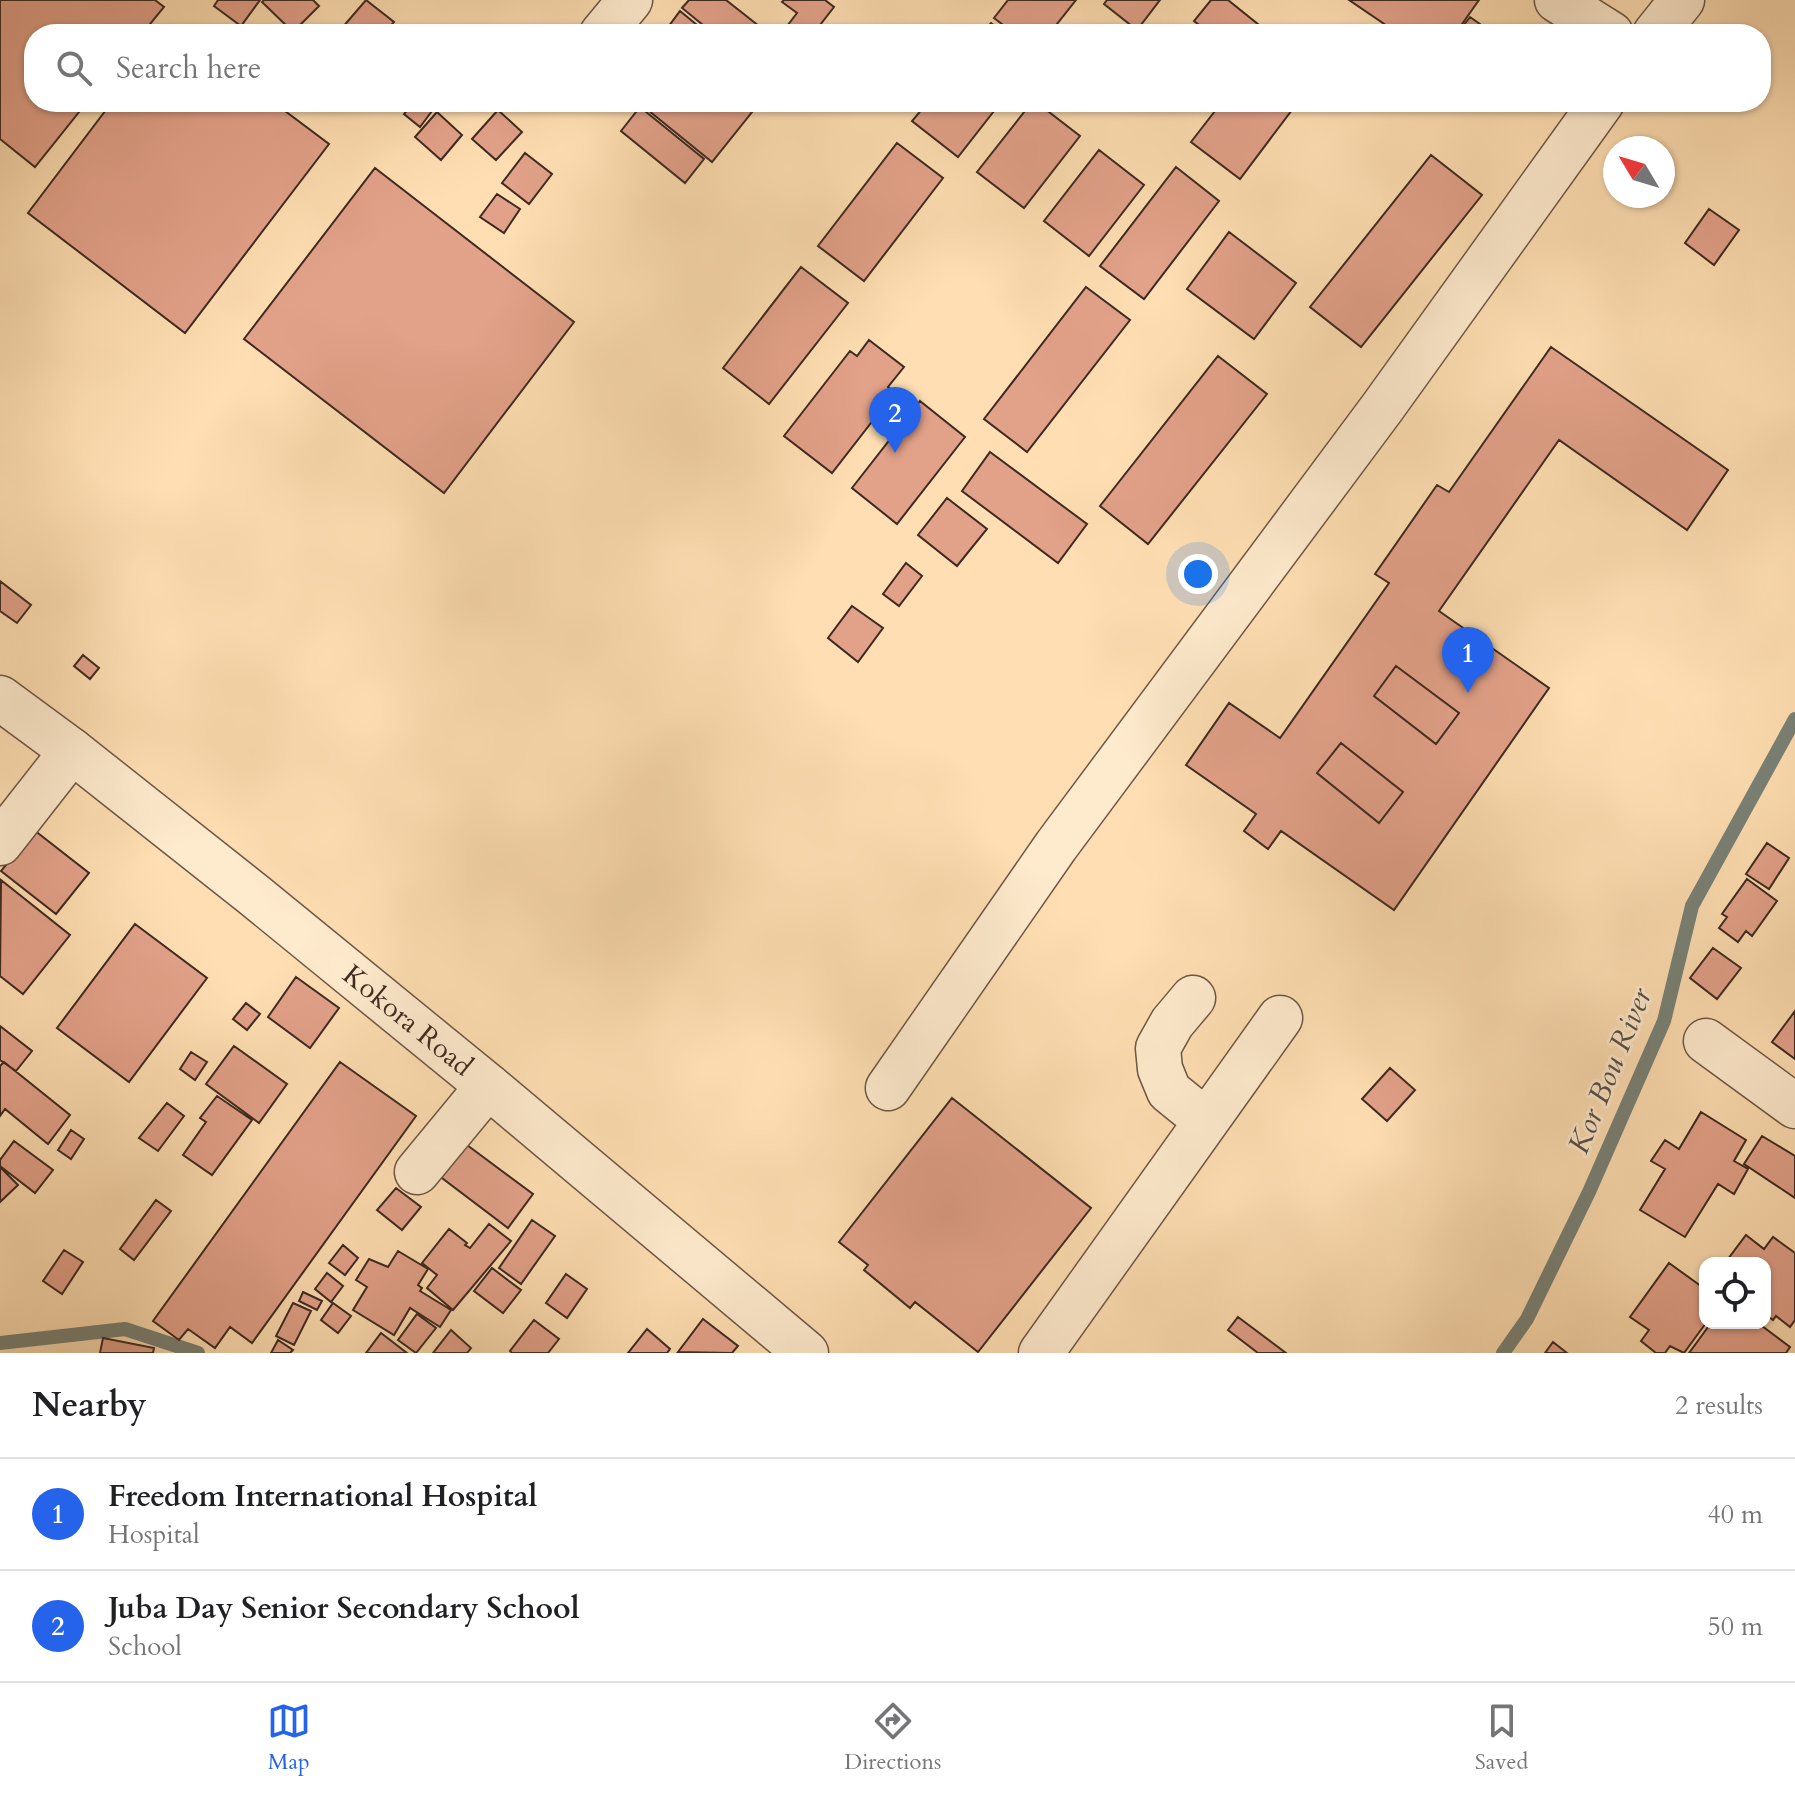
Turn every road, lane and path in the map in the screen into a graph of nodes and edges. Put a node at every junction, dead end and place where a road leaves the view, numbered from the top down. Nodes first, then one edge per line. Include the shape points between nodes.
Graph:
1 (630, 0) edge
2 (1557, 0) edge
3 (1682, 0) edge
4 (610, 24) edge
5 (1595, 24) edge
6 (1663, 24) edge
7 (1595, 112) edge
8 (0, 698) edge
9 (72, 751) junction
10 (0, 843) edge
11 (1193, 998) dead end
12 (1280, 1018) dead end
13 (1706, 1041) dead end
14 (488, 1086) junction
15 (888, 1088) dead end
16 (1795, 1106) edge
17 (1206, 1121) junction
18 (417, 1172) dead end
19 (806, 1353) edge
20 (1041, 1353) edge

1 - 4 street
2 - 5 street
3 - 6 street
7 - 15 street via 1056,846
8 - 9 street, Kokora Road
9 - 10 street
9 - 14 street, Kokora Road
11 - 17 street via 1158,1048 1160,1069 1169,1091
12 - 17 street
13 - 16 street
14 - 18 street
14 - 19 street, Kokora Road
17 - 20 street

